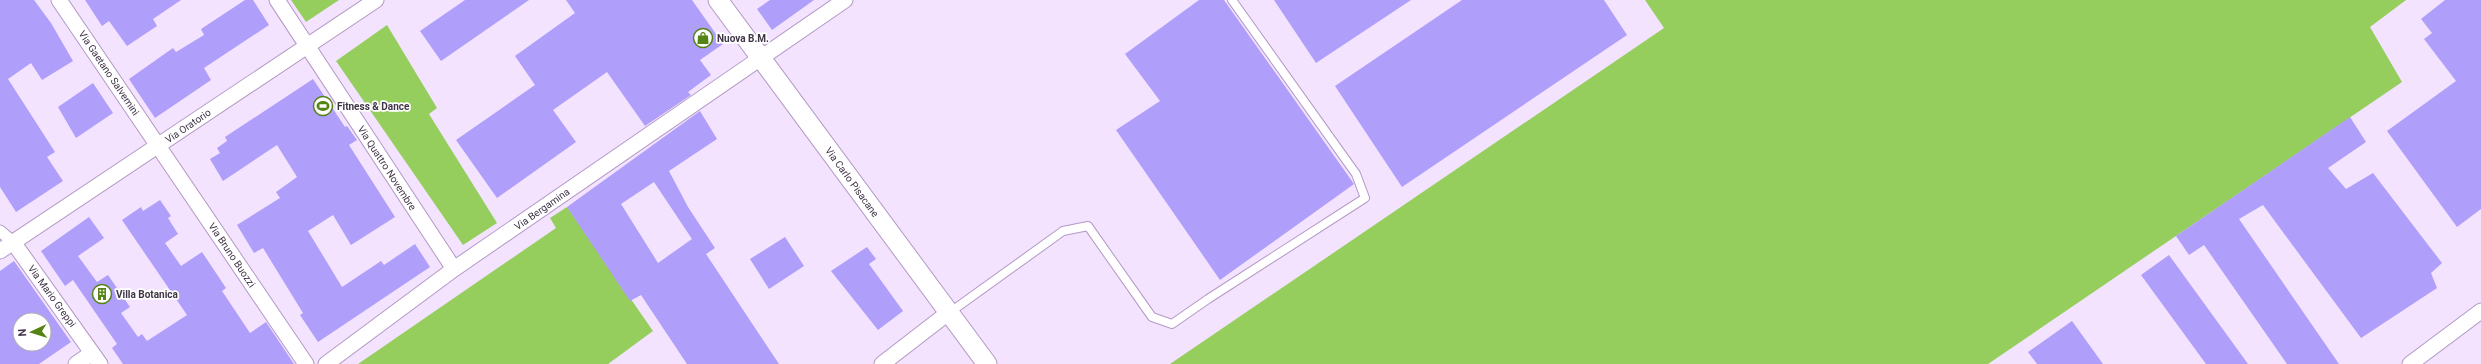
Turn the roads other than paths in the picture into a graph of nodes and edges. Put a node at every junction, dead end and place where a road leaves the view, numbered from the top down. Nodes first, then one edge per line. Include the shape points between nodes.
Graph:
1 (59, 0) edge
2 (277, 0) edge
3 (376, 0) edge
4 (718, 0) edge
5 (845, 0) edge
6 (1232, 0) edge
7 (306, 46) junction
8 (761, 57) junction
9 (159, 146) junction
10 (0, 231) edge
11 (13, 242) junction
12 (0, 251) edge
13 (454, 269) junction
14 (2481, 311) edge
15 (948, 313) junction
16 (96, 358) edge
17 (76, 364) edge
18 (306, 364) edge
19 (326, 364) edge
20 (882, 364) edge
21 (987, 364) edge
22 (2410, 364) edge

1 - 9 street, Via Gaetano Salvemini
2 - 7 street, Via Quattro Novembre
3 - 7 street, Via Oratorio
4 - 8 street, Via Carlo Pisacane
5 - 8 street, Via Bergamina
6 - 15 lane via 1356,174 1365,198 1172,324 1152,317 1088,226 1063,232
7 - 9 street, Via Oratorio
7 - 13 street, Via Quattro Novembre
8 - 13 street, Via Bergamina
8 - 15 street, Via Carlo Pisacane
9 - 11 street, Via Oratorio
9 - 18 street, Via Bruno Buozzi
10 - 11 street, Via Mario Greppi
11 - 12 street, Via Oratorio
11 - 16 street, Via Mario Greppi
13 - 19 street, Via Bergamina
14 - 22 street
15 - 20 street
15 - 21 street, Via Carlo Pisacane
16 - 17 street

